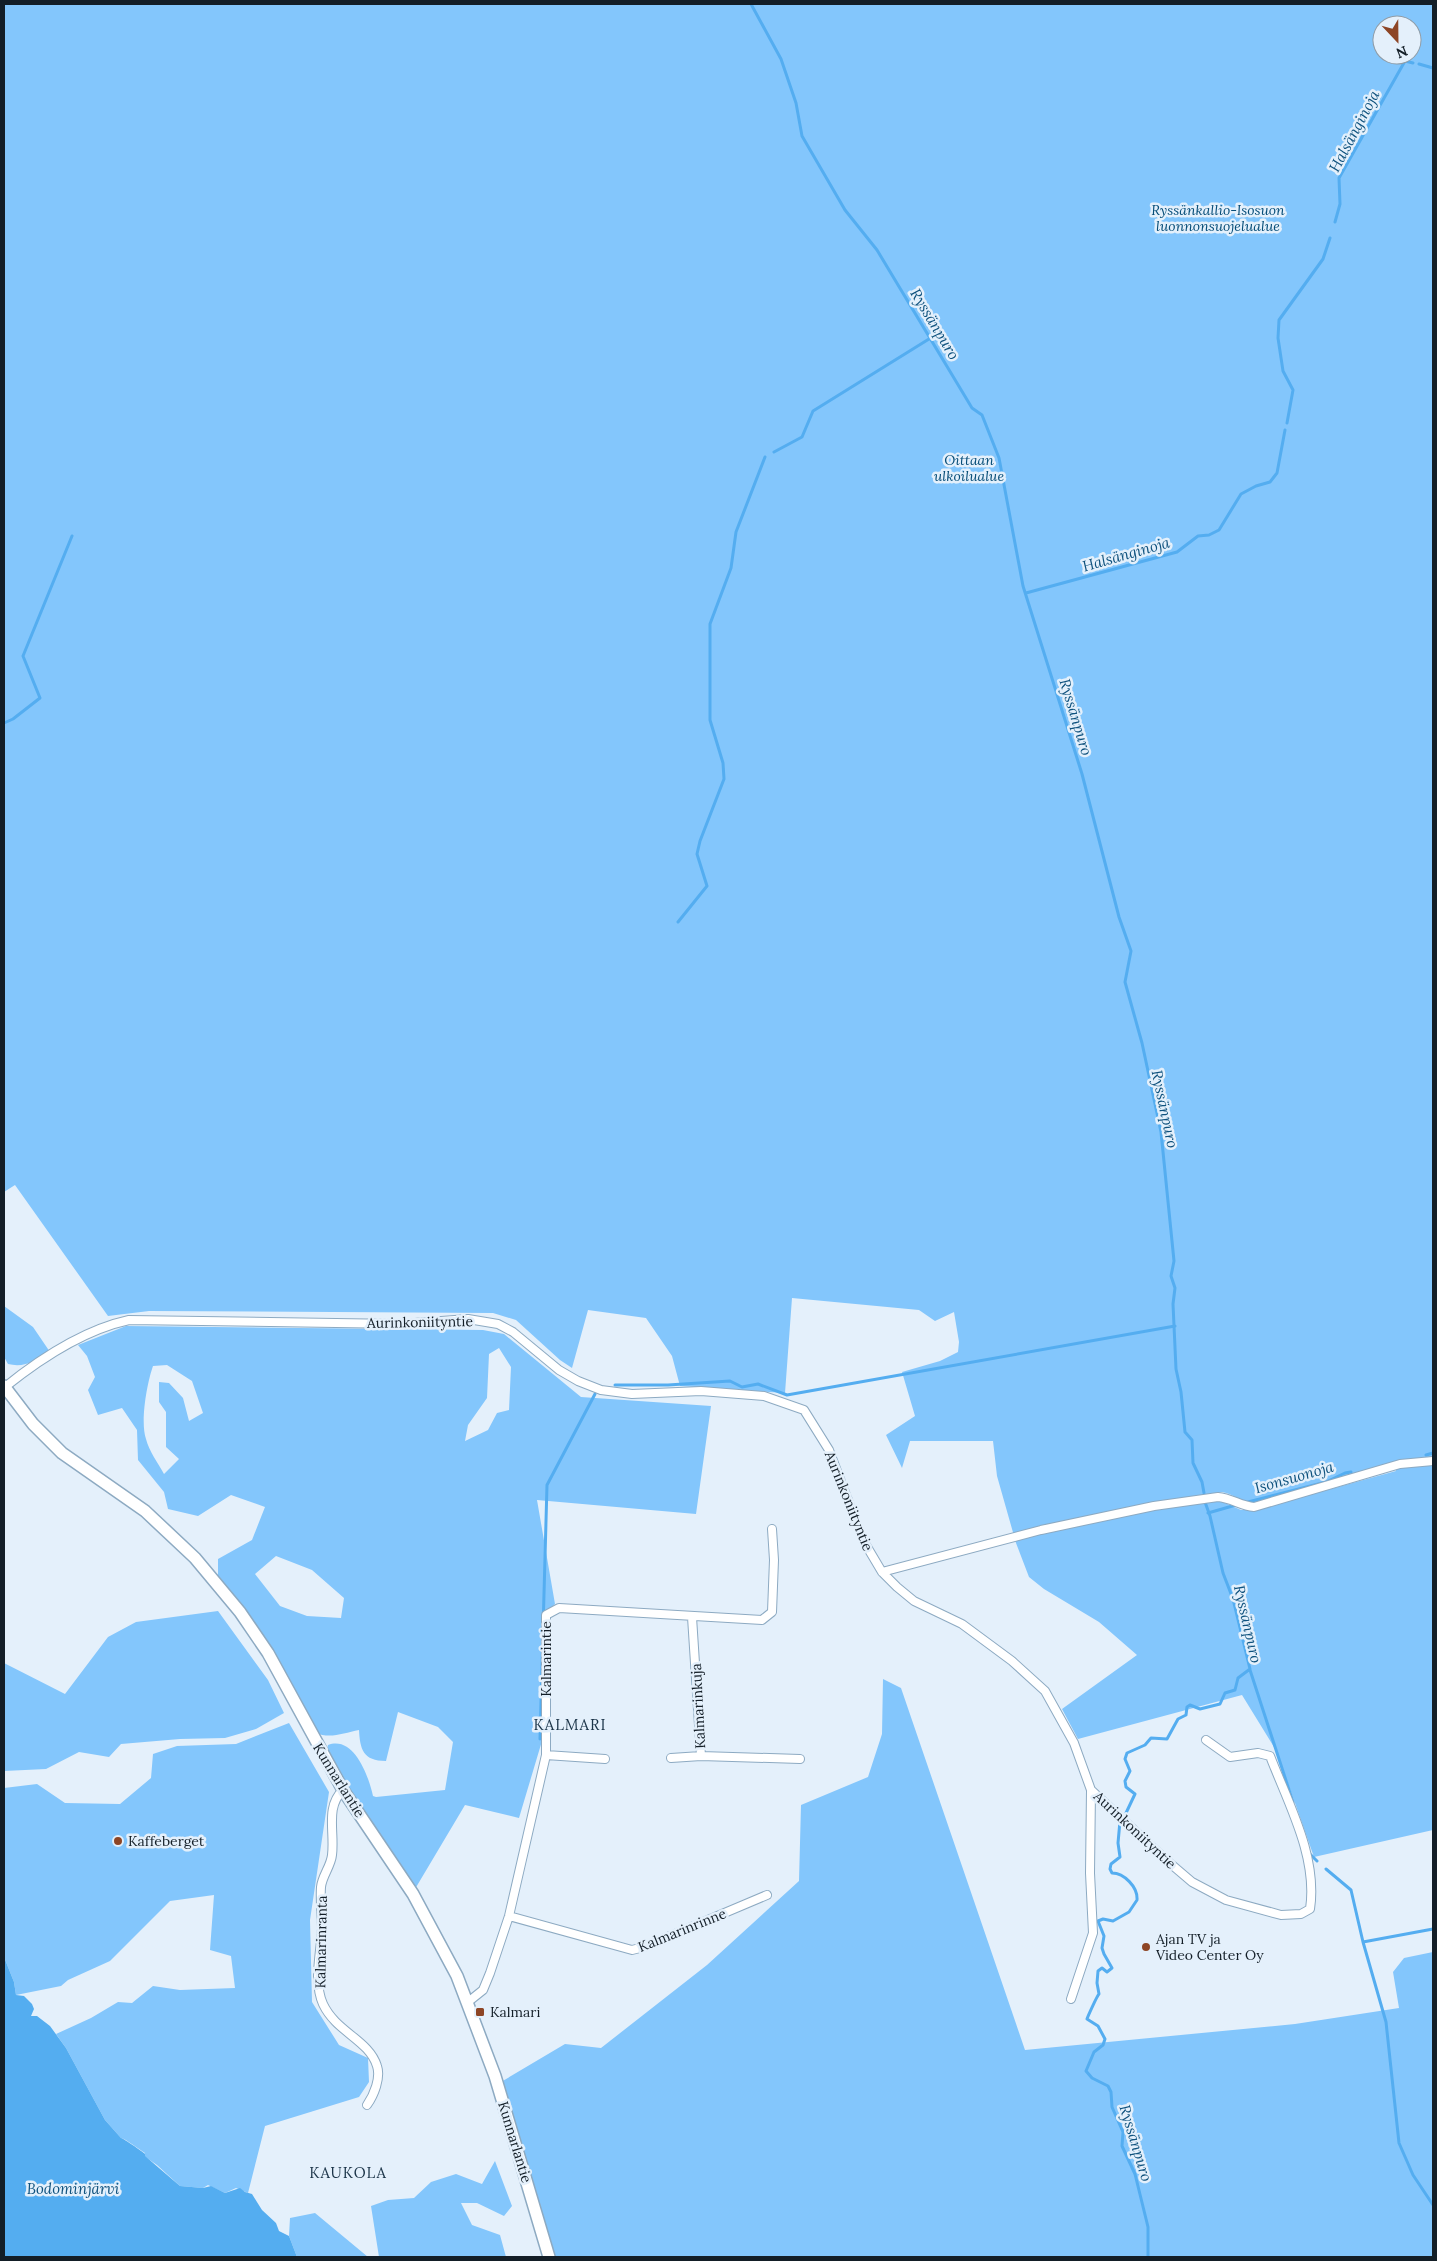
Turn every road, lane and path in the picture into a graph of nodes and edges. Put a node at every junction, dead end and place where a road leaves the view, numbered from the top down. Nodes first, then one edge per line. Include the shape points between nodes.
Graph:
1 (4, 1386) edge
2 (1433, 1461) edge
3 (772, 1529) dead end
4 (882, 1572) junction
5 (692, 1617) junction
6 (1206, 1740) dead end
7 (546, 1755) junction
8 (701, 1756) junction
9 (671, 1758) dead end
10 (605, 1759) dead end
11 (800, 1759) dead end
12 (343, 1790) junction
13 (1091, 1790) junction
14 (767, 1895) dead end
15 (509, 1916) junction
16 (1071, 2000) dead end
17 (468, 2002) junction
18 (367, 2105) dead end
19 (549, 2257) edge

1 - 4 street, Aurinkoniityntie via 69,1343 96,1329 129,1320 401,1324 468,1319 498,1324 513,1332 558,1370 601,1390 640,1394 701,1391 764,1396 804,1410 829,1450 863,1540
1 - 12 main road, Kunnarlantie via 33,1424 62,1453 145,1512 195,1558 218,1585 268,1654
2 - 4 street via 1400,1464 1254,1507 1218,1497 1154,1506 1041,1530
3 - 5 street, Kalmarintie via 772,1612 762,1620
4 - 13 street, Aurinkoniityntie via 914,1600 969,1629 1045,1691 1074,1743
5 - 7 street, Kalmarintie via 559,1608 546,1615
5 - 8 street, Kalmarinkuja
6 - 13 street, Aurinkoniityntie via 1230,1757 1258,1753 1270,1756 1310,1866 1313,1892 1310,1909 1301,1914 1280,1915 1226,1900 1192,1882
7 - 10 street
7 - 15 street, Kalmarintie
8 - 9 street
8 - 11 street, Kalmarinkuja
12 - 17 main road, Kunnarlantie via 427,1917
12 - 18 street, Kalmarinranta via 332,1805 332,1856 321,1885 318,1986 328,2014 375,2059 377,2080
13 - 16 street via 1093,1933
14 - 15 street, Kalmarinrinne via 632,1950
15 - 17 street, Kalmarintie via 483,1990
17 - 19 main road, Kunnarlantie via 495,2076

